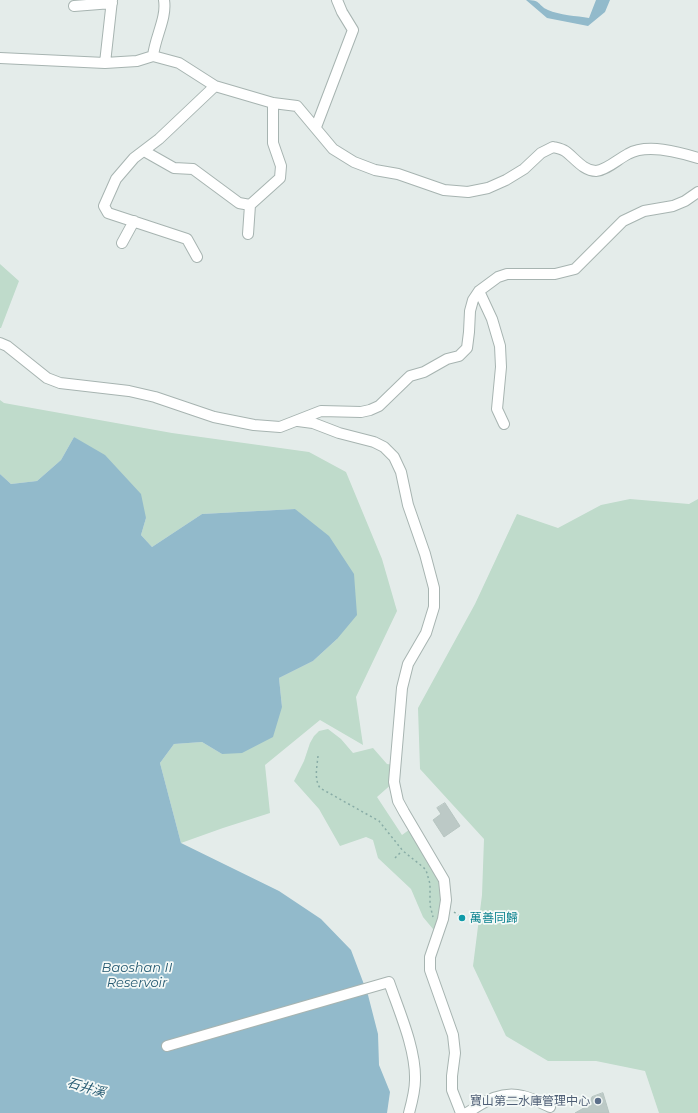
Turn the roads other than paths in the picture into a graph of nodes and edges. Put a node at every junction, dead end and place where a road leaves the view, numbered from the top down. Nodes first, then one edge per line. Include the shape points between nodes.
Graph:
1 (164, 0) edge
2 (337, 0) edge
3 (112, 2) edge
4 (74, 6) dead end
5 (153, 56) junction
6 (0, 58) edge
7 (105, 63) junction
8 (215, 86) junction
9 (273, 103) junction
10 (316, 127) junction
11 (144, 150) junction
12 (698, 158) edge
13 (698, 192) edge
14 (250, 205) junction
15 (134, 221) junction
16 (248, 234) dead end
17 (122, 243) dead end
18 (197, 257) dead end
19 (479, 291) junction
20 (0, 342) edge
21 (298, 420) junction
22 (504, 424) dead end
23 (167, 1046) dead end
24 (550, 1107) dead end
25 (409, 1113) edge
26 (461, 1113) edge
27 (467, 1113) edge

1 - 5 street via 165,8
2 - 10 street via 353,30
3 - 4 street
3 - 7 street
5 - 7 street via 137,61
5 - 8 street via 179,63
6 - 7 street
8 - 9 street
8 - 11 street
9 - 10 street via 297,106
9 - 14 street via 273,143 281,166 280,178
10 - 12 street via 333,149 354,162 444,190 468,192 488,188 506,180 553,147 564,150 586,168 595,171 630,152 646,149 678,152
11 - 14 street via 174,168 193,169 239,203
11 - 15 street via 116,179 104,206 108,213
13 - 19 street via 673,206 644,211 623,221 575,269 555,274 507,274 498,277
14 - 16 street
15 - 17 street
15 - 18 street via 187,239
19 - 21 street via 470,311 467,348 459,356 410,376 379,406 370,410 321,411
19 - 22 street via 492,319 500,346 497,409
20 - 21 street via 48,378 60,383 129,391 214,417 254,425 280,427
21 - 26 street via 374,442 394,457 401,472 408,505 434,588 434,607 426,633 408,664 402,688 394,782 398,801 444,880 446,900 443,919 430,957 430,970 453,1035 455,1053 452,1090
23 - 25 street via 389,982 414,1059 415,1080
24 - 27 street via 523,1096 503,1094 486,1100

